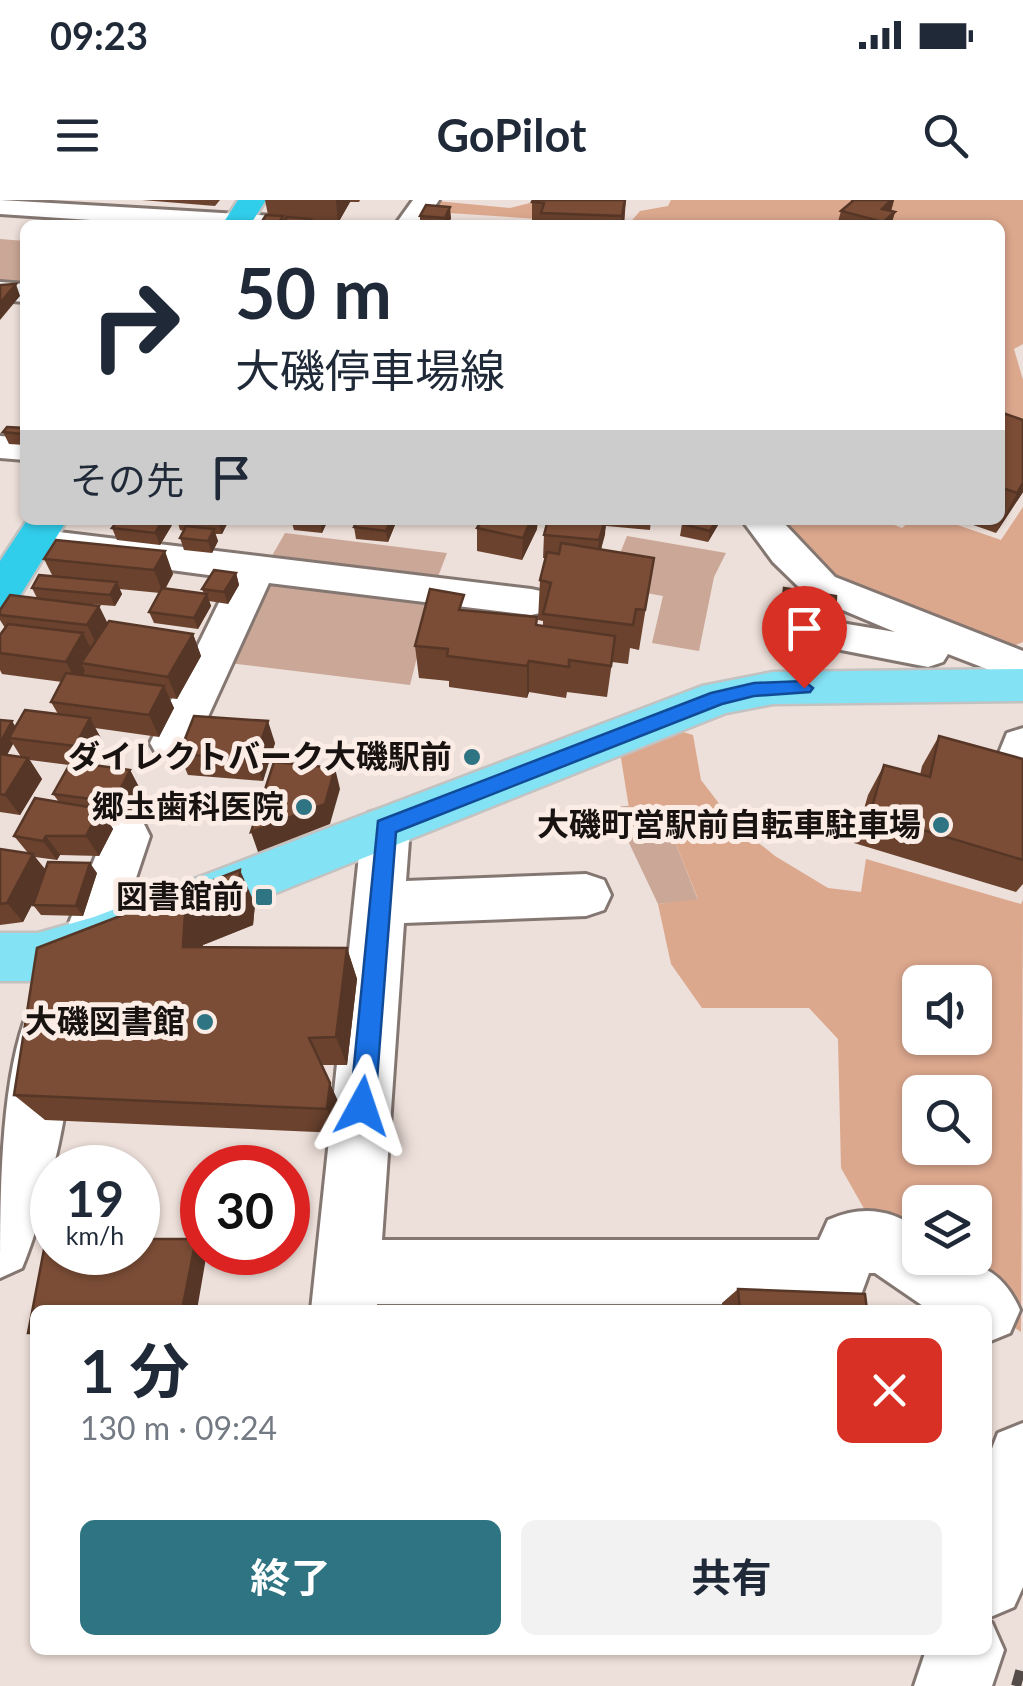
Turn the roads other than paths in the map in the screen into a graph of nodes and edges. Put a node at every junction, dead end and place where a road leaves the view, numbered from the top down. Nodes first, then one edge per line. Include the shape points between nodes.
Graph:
1 (0, 206) edge
2 (243, 215) edge
3 (268, 220) edge
4 (765, 525) edge
5 (41, 531) edge
6 (258, 566) junction
7 (0, 594) edge
8 (531, 602) dead end
9 (841, 637) dead end
10 (1023, 668) edge
11 (1023, 685) edge
12 (173, 743) dead end
13 (965, 767) edge
14 (1019, 769) edge
15 (386, 827) junction
16 (126, 836) dead end
17 (586, 895) dead end
18 (379, 903) junction
19 (79, 945) junction
20 (0, 956) edge
21 (0, 1246) edge
22 (346, 1291) edge
23 (979, 1305) edge
24 (992, 1313) edge
25 (1023, 1333) edge
26 (1023, 1458) edge
27 (992, 1567) edge
28 (963, 1655) edge
29 (953, 1686) edge

1 - 2 street
2 - 3 street
4 - 10 street via 822,586
5 - 6 street
5 - 7 highway
6 - 8 street
6 - 12 street
9 - 10 street
11 - 15 main road via 754,689
13 - 14 street
15 - 18 street
15 - 19 main road
16 - 19 street via 95,923
17 - 18 street
18 - 22 street
19 - 20 main road via 38,957
19 - 21 street
22 - 23 street via 838,1272 850,1242 883,1242
24 - 25 street
26 - 27 street
28 - 29 street

